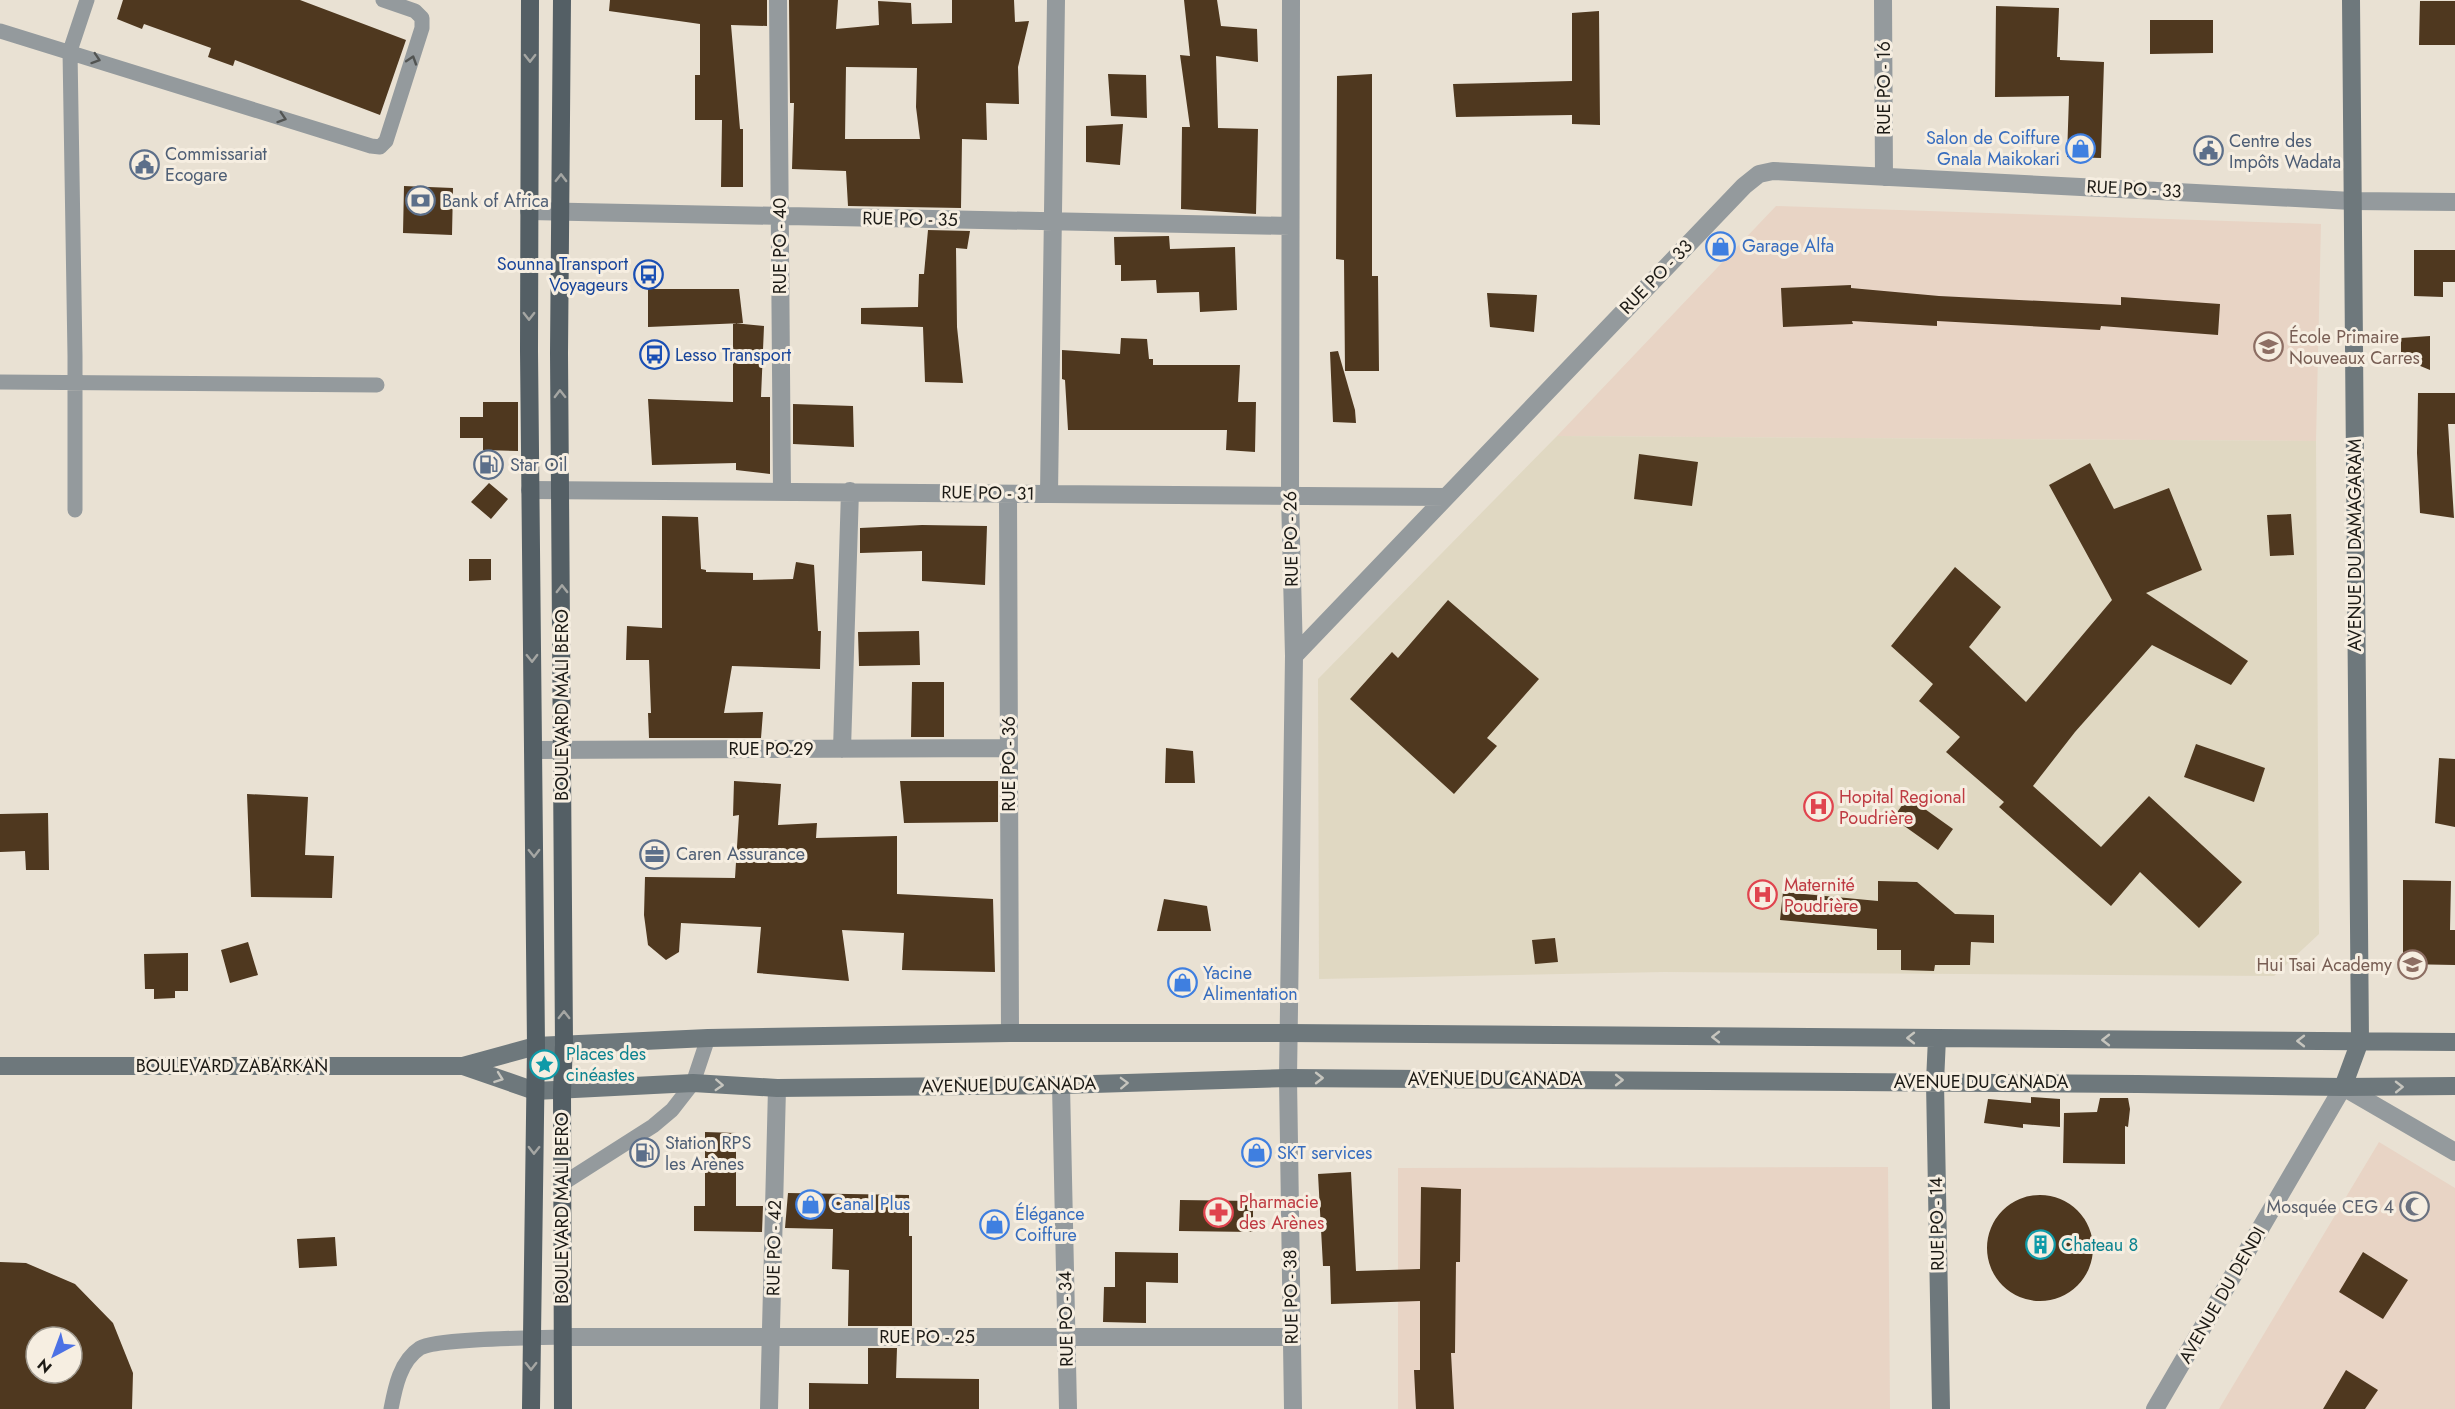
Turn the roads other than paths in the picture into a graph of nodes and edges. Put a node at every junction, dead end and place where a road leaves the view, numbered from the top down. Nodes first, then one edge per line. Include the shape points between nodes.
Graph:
1 (87, 0) edge
2 (383, 0) edge
3 (530, 0) edge
4 (562, 0) edge
5 (778, 0) edge
6 (1056, 0) edge
7 (1291, 0) edge
8 (1883, 0) edge
9 (2351, 0) edge
10 (0, 31) edge
11 (70, 51) junction
12 (1884, 177) junction
13 (2352, 201) junction
14 (2455, 202) edge
15 (529, 211) junction
16 (561, 211) junction
17 (780, 216) junction
18 (1053, 221) junction
19 (1290, 226) junction
20 (529, 351) junction
21 (560, 353) junction
22 (0, 382) edge
23 (75, 382) junction
24 (377, 386) dead end
25 (530, 490) junction
26 (561, 490) junction
27 (850, 491) junction
28 (782, 492) junction
29 (1008, 494) junction
30 (1049, 494) junction
31 (1290, 496) junction
32 (1446, 497) junction
33 (75, 510) dead end
34 (1294, 656) junction
35 (1009, 748) junction
36 (842, 749) junction
37 (533, 750) junction
38 (563, 750) junction
39 (1288, 1033) junction
40 (1010, 1034) junction
41 (708, 1038) junction
42 (1937, 1038) junction
43 (2360, 1041) junction
44 (2455, 1042) edge
45 (564, 1045) junction
46 (536, 1046) junction
47 (0, 1066) edge
48 (463, 1066) junction
49 (1288, 1078) junction
50 (1935, 1082) junction
51 (693, 1083) junction
52 (1060, 1085) junction
53 (2455, 1086) edge
54 (2343, 1087) junction
55 (777, 1088) junction
56 (535, 1091) junction
57 (562, 1091) junction
58 (2455, 1152) edge
59 (562, 1184) junction
60 (562, 1337) junction
61 (773, 1337) junction
62 (1066, 1337) junction
63 (1292, 1337) junction
64 (531, 1338) junction
65 (391, 1409) edge
66 (531, 1409) edge
67 (563, 1409) edge
68 (769, 1409) edge
69 (1068, 1409) edge
70 (1293, 1409) edge
71 (1941, 1409) edge
72 (2155, 1409) edge

1 - 11 lane
11 -> 2 lane via 380,147 386,141 422,28 422,18 415,11
3 -> 15 main road, BOULEVARD MALI BERO
16 -> 4 main road, BOULEVARD MALI BERO
5 - 17 street, RUE PO - 40
6 - 18 street
7 - 19 street, RUE PO - 26
8 - 12 street, RUE PO - 16
9 - 13 street, AVENUE DU DAMAGARAM
10 - 11 lane
11 - 23 lane
12 - 13 street, RUE PO - 33
12 - 32 street, RUE PO - 33 via 1773,171 1759,174
13 - 14 street, RUE PO - 33
13 - 43 street, AVENUE DU DAMAGARAM
15 - 16 street, RUE PO - 35
15 -> 20 main road, BOULEVARD MALI BERO
16 - 17 street, RUE PO - 35
16 - 21 main road, BOULEVARD MALI BERO
17 - 18 street, RUE PO - 35
17 - 28 street, RUE PO - 40
18 - 19 street, RUE PO - 35
18 - 30 street
19 - 31 street, RUE PO - 26
20 - 21 main road
20 - 25 main road, BOULEVARD MALI BERO
26 -> 21 main road, BOULEVARD MALI BERO
22 - 23 lane
23 - 24 lane
23 - 33 lane
25 - 26 street, RUE PO - 31
25 -> 37 main road, BOULEVARD MALI BERO
26 - 28 street, RUE PO - 31
38 -> 26 main road, BOULEVARD MALI BERO
27 - 28 street, RUE PO - 31
27 - 29 street, RUE PO - 31
27 - 36 street
29 - 30 street, RUE PO - 31
29 - 35 street, RUE PO - 36
30 - 31 street, RUE PO - 31
31 - 32 street, RUE PO - 31
31 - 34 street, RUE PO - 26
32 - 34 street, RUE PO - 33
34 - 39 street, RUE PO - 26
35 - 36 street, RUE PO-29
35 - 40 street, RUE PO - 36
36 - 38 street, RUE PO-29
37 - 38 street, RUE PO-29
37 -> 46 main road, BOULEVARD MALI BERO
45 -> 38 main road, BOULEVARD MALI BERO
39 - 40 street
42 -> 39 street
39 - 49 street, RUE PO - 26
40 - 41 street
41 - 45 street
41 - 51 lane
43 -> 42 street
42 - 50 street, RUE PO - 14
43 - 44 street
43 - 54 street, AVENUE DU DAMAGARAM
45 - 46 street
45 - 57 main road, BOULEVARD MALI BERO
46 - 48 street, BOULEVARD ZABARKAN
46 - 56 main road, BOULEVARD MALI BERO
47 - 48 street, BOULEVARD ZABARKAN
48 -> 56 street, BOULEVARD ZABARKAN
49 -> 50 street, AVENUE DU CANADA
52 -> 49 street, AVENUE DU CANADA
49 - 63 street, RUE PO - 38
50 - 54 street, AVENUE DU CANADA
50 - 71 street, RUE PO - 14
51 -> 55 street, AVENUE DU CANADA
51 - 57 street, AVENUE DU CANADA
51 - 59 lane via 672,1110 653,1126
52 - 55 street, AVENUE DU CANADA
52 - 62 street, RUE PO - 34
54 -> 53 street, AVENUE DU CANADA
54 - 58 street
54 - 72 street, AVENUE DU DENDI
55 - 61 street, RUE PO - 42
56 - 57 street, AVENUE DU CANADA
56 -> 64 main road, BOULEVARD MALI BERO
57 - 59 main road, BOULEVARD MALI BERO
59 - 60 main road, BOULEVARD MALI BERO
60 - 61 street, RUE PO - 25
60 - 64 lane
60 - 67 main road, BOULEVARD MALI BERO
61 - 62 street, RUE PO - 25
61 - 68 street, RUE PO - 42
62 - 63 street, RUE PO - 25
62 - 69 street, RUE PO - 34
63 - 70 street, RUE PO - 38
64 - 65 lane via 446,1343 419,1349 404,1365
64 -> 66 main road, BOULEVARD MALI BERO

